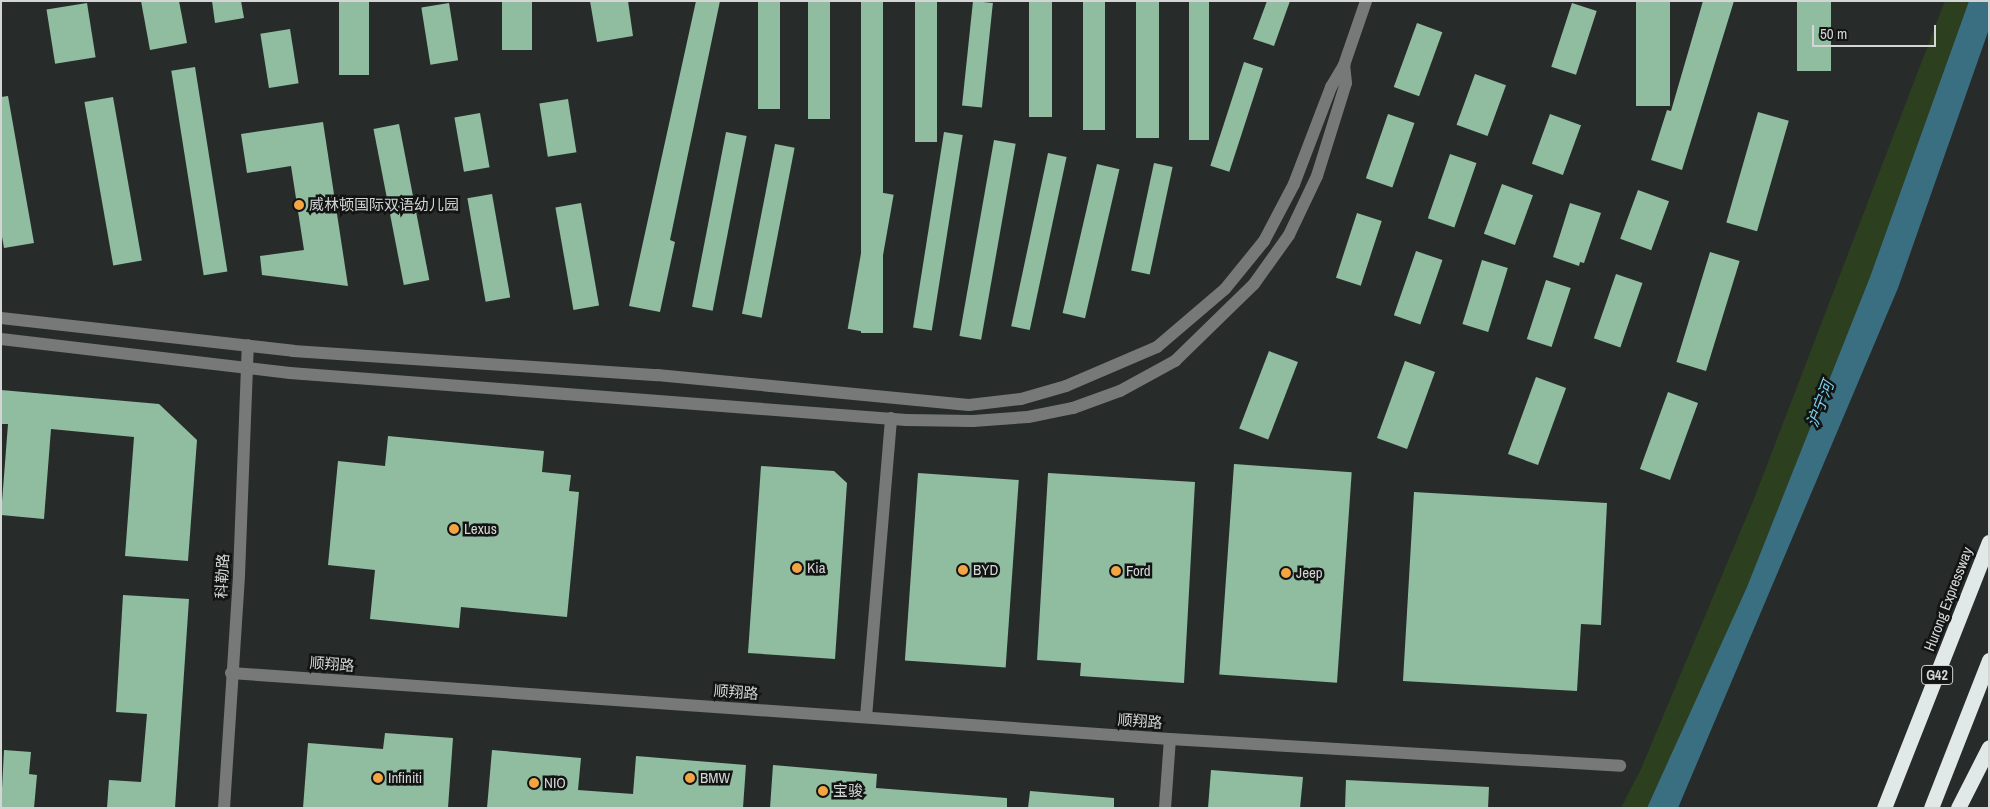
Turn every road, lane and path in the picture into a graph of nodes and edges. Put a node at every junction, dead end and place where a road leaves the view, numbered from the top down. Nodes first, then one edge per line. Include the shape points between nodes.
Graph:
1 (1366, 1) edge
2 (1344, 65) junction
3 (1, 318) edge
4 (1, 339) edge
5 (248, 345) junction
6 (247, 366) junction
7 (891, 418) junction
8 (1989, 542) edge
9 (1989, 660) edge
10 (231, 673) junction
11 (866, 717) junction
12 (1170, 739) junction
13 (1989, 747) edge
14 (1620, 766) dead end
15 (224, 808) edge
16 (1165, 808) edge
17 (1884, 808) edge
18 (1930, 808) edge
19 (1958, 808) edge

1 - 2 street
2 - 5 street via 1330,87 1294,184 1268,233 1226,289 1157,347 1066,386 1021,399 969,405 657,375 293,351
2 - 7 street via 1346,83 1317,176 1289,235 1254,284 1174,361 1120,391 1073,408 1037,416 973,422
3 - 5 street
4 - 6 street
5 - 6 street, 科勒路
6 - 7 street via 290,373
6 - 10 street, 科勒路 via 239,575
7 - 11 street
8 - 17 highway, Hurong Expressway / G42
9 - 18 highway
10 - 11 street, 顺翔路
10 - 15 street, 科勒路
11 - 12 street, 顺翔路
12 - 14 street
12 - 16 street, 顺翔路
13 - 19 highway

